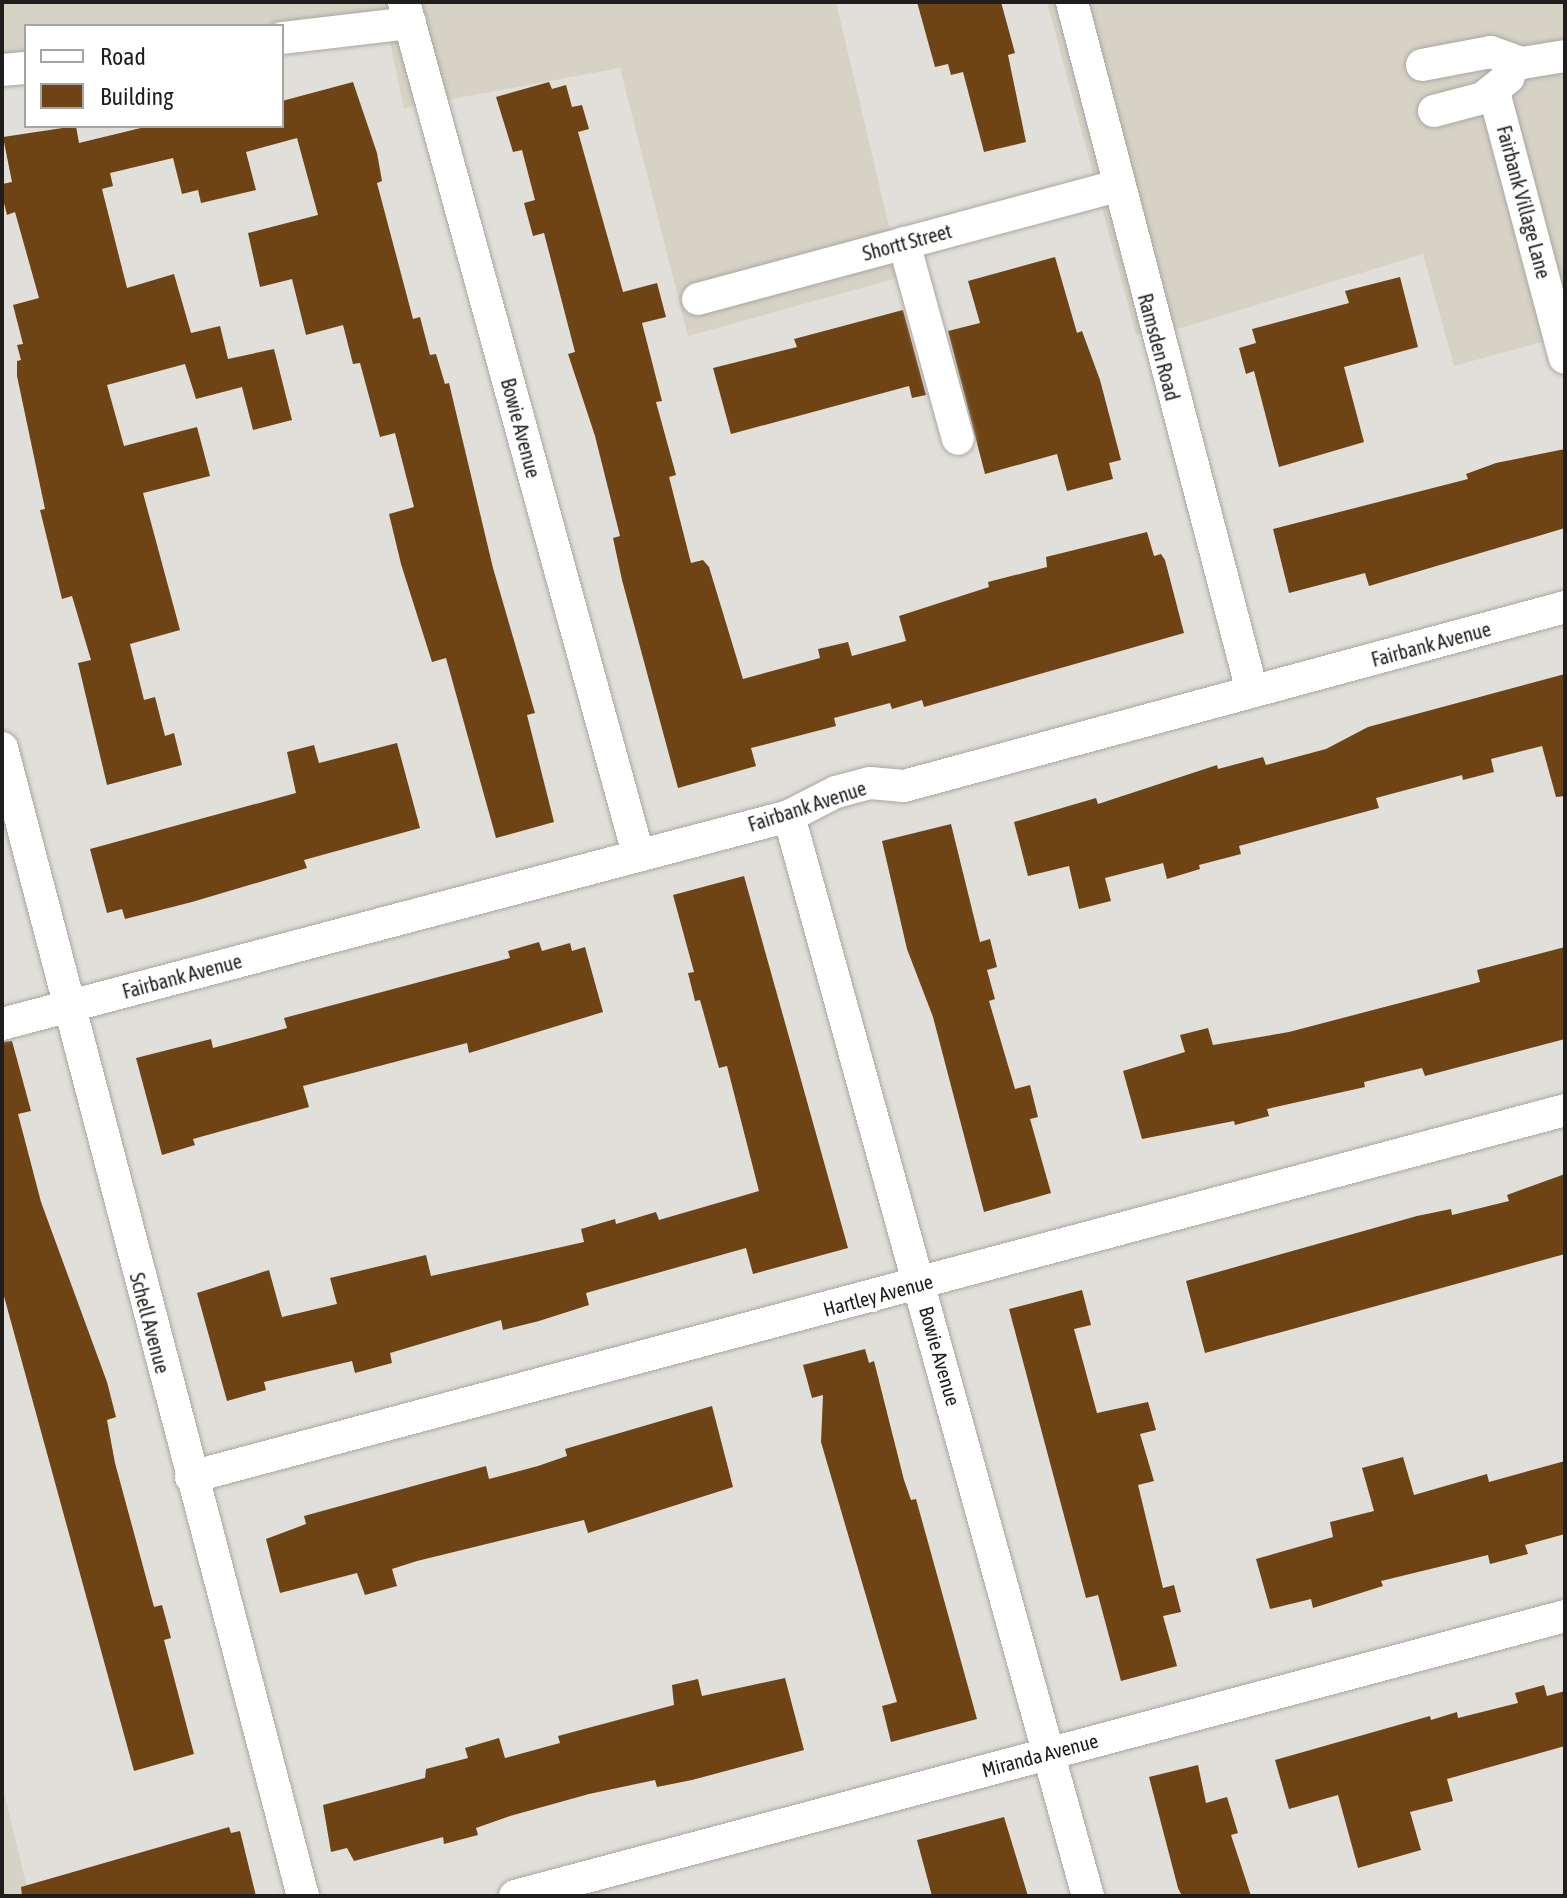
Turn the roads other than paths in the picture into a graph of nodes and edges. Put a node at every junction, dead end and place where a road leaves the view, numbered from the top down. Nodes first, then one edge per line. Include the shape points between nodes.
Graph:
1 (1072, 2) edge
2 (407, 13) edge
3 (284, 38) edge
4 (1565, 56) edge
5 (1522, 63) junction
6 (1422, 65) dead end
7 (24, 68) edge
8 (2, 70) edge
9 (1494, 92) junction
10 (1434, 111) dead end
11 (1117, 186) junction
12 (904, 243) junction
13 (698, 299) dead end
14 (1565, 358) edge
15 (958, 439) dead end
16 (1565, 607) edge
17 (1252, 691) junction
18 (2, 748) edge
19 (789, 816) junction
20 (638, 854) junction
21 (68, 1007) junction
22 (2, 1024) edge
23 (1565, 1110) edge
24 (920, 1284) junction
25 (191, 1477) junction
26 (1565, 1616) edge
27 (1050, 1753) junction
28 (303, 1896) edge
29 (515, 1896) edge
30 (1088, 1896) edge

1 - 11 street, Ramsden Road
2 - 3 street
2 - 20 street, Bowie Avenue
4 - 5 street
5 - 6 street via 1491,52
5 - 9 street
7 - 8 street
9 - 10 street
9 - 14 street, Fairbank Village Lane
11 - 12 street, Shortt Street
11 - 17 street, Ramsden Road
12 - 13 street, Shortt Street
12 - 15 street
16 - 17 street, Fairbank Avenue
17 - 19 street, Fairbank Avenue via 904,786 870,783 836,792
18 - 21 street, Schell Avenue
19 - 20 street, Fairbank Avenue
19 - 24 street, Bowie Avenue
20 - 21 street, Fairbank Avenue
21 - 22 street, Fairbank Avenue
21 - 25 street, Schell Avenue
23 - 24 street, Hartley Avenue
24 - 25 street, Hartley Avenue
24 - 27 street, Bowie Avenue
25 - 28 street, Schell Avenue
26 - 27 street, Miranda Avenue
27 - 29 street, Miranda Avenue
27 - 30 street, Bowie Avenue

